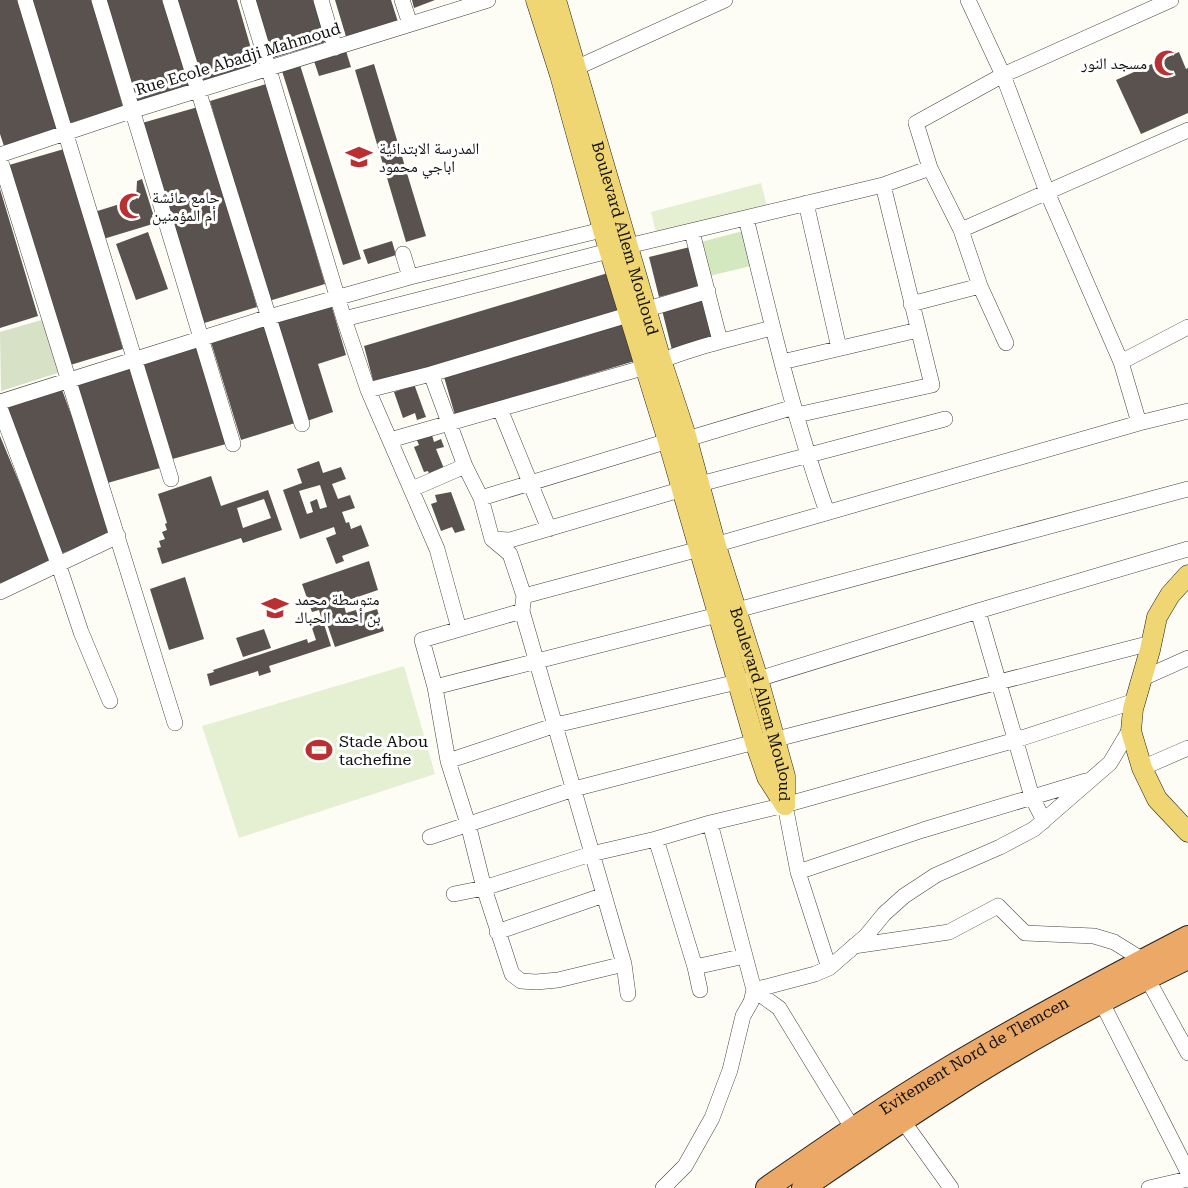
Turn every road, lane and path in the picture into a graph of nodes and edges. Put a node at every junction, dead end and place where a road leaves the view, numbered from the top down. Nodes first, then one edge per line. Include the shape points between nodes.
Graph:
1 (25, 0) edge
2 (99, 0) edge
3 (170, 0) edge
4 (248, 0) edge
5 (321, 0) edge
6 (402, 0) edge
7 (488, 0) edge
8 (536, 0) edge
9 (556, 0) edge
10 (725, 0) edge
11 (969, 0) edge
12 (1170, 0) edge
13 (410, 24) junction
14 (335, 48) junction
15 (269, 69) junction
16 (568, 71) junction
17 (1003, 75) junction
18 (198, 92) junction
19 (131, 111) junction
20 (1188, 130) edge
21 (66, 133) junction
22 (0, 157) edge
23 (930, 168) junction
24 (883, 185) junction
25 (1047, 192) junction
26 (806, 204) junction
27 (746, 218) junction
28 (622, 225) junction
29 (603, 230) junction
30 (961, 230) junction
31 (692, 232) junction
32 (619, 249) junction
33 (403, 254) dead end
34 (440, 270) junction
35 (410, 278) junction
36 (980, 286) junction
37 (708, 291) junction
38 (447, 294) junction
39 (337, 298) junction
40 (911, 304) junction
41 (638, 311) junction
42 (268, 317) junction
43 (344, 319) junction
44 (772, 327) junction
45 (1188, 327) edge
46 (918, 330) junction
47 (200, 338) junction
48 (720, 341) junction
49 (1006, 343) dead end
50 (839, 348) junction
51 (133, 359) junction
52 (782, 362) junction
53 (1121, 362) junction
54 (653, 364) junction
55 (431, 374) junction
56 (68, 379) junction
57 (368, 390) junction
58 (0, 402) edge
59 (0, 408) edge
60 (500, 409) junction
61 (795, 411) junction
62 (1188, 411) edge
63 (945, 419) dead end
64 (448, 422) junction
65 (1139, 423) junction
66 (302, 424) dead end
67 (390, 440) junction
68 (678, 440) junction
69 (233, 444) dead end
70 (808, 457) junction
71 (465, 466) junction
72 (171, 479) dead end
73 (529, 483) junction
74 (691, 487) junction
75 (411, 489) junction
76 (1188, 489) edge
77 (481, 498) junction
78 (827, 512) junction
79 (549, 529) junction
80 (118, 536) junction
81 (492, 539) junction
82 (709, 547) junction
83 (1188, 549) edge
84 (58, 563) junction
85 (1188, 575) edge
86 (0, 592) edge
87 (523, 603) junction
88 (978, 611) junction
89 (728, 612) junction
90 (459, 629) junction
91 (1151, 643) junction
92 (1188, 658) edge
93 (537, 661) junction
94 (758, 679) junction
95 (1141, 679) junction
96 (737, 682) junction
97 (1000, 682) junction
98 (435, 687) junction
99 (110, 701) dead end
100 (1135, 701) junction
101 (175, 723) dead end
102 (556, 725) junction
103 (1132, 726) junction
104 (1016, 740) junction
105 (764, 741) junction
106 (1188, 748) edge
107 (448, 761) junction
108 (1142, 768) junction
109 (1092, 779) junction
110 (574, 789) junction
111 (1032, 797) junction
112 (785, 806) junction
113 (1044, 821) junction
114 (710, 823) junction
115 (468, 824) junction
116 (1188, 832) edge
117 (430, 837) dead end
118 (656, 839) junction
119 (591, 854) junction
120 (798, 872) junction
121 (484, 888) junction
122 (454, 894) dead end
123 (604, 896) junction
124 (497, 932) junction
125 (1188, 937) edge
126 (854, 946) junction
127 (746, 956) junction
128 (1188, 958) edge
129 (624, 964) junction
130 (695, 967) junction
131 (829, 968) junction
132 (1145, 969) junction
133 (700, 990) dead end
134 (754, 990) junction
135 (628, 994) dead end
136 (1101, 1001) junction
137 (1188, 1053) edge
138 (903, 1121) junction
139 (853, 1129) junction
140 (1188, 1172) edge
141 (1188, 1179) edge
142 (663, 1188) edge
143 (767, 1188) edge
144 (804, 1188) edge
145 (951, 1188) edge
146 (1149, 1188) edge

1 - 21 street
2 - 19 street
3 - 18 street
4 - 15 street
5 - 14 street
6 - 13 street
7 - 13 street, Rue Ecole Abadji Mahmoud
8 - 16 main road, Boulevard Allem Mouloud
9 - 16 main road, Boulevard Allem Mouloud
10 - 16 street
11 - 17 street
12 - 17 street
13 - 14 street, Rue Ecole Abadji Mahmoud
14 - 15 street, Rue Ecole Abadji Mahmoud
15 - 18 street, Rue Ecole Abadji Mahmoud
15 - 39 street
16 - 28 main road, Boulevard Allem Mouloud
16 - 29 main road, Boulevard Allem Mouloud
17 - 23 street via 916,123
17 - 25 street
18 - 19 street, Rue Ecole Abadji Mahmoud
18 - 42 street
19 - 21 street, Rue Ecole Abadji Mahmoud
19 - 47 street
20 - 25 street
21 - 22 street, Rue Ecole Abadji Mahmoud
21 - 51 street
22 - 56 street
23 - 24 street
23 - 30 street
24 - 26 street
24 - 40 street
25 - 30 street
25 - 53 street
26 - 27 street
26 - 50 street
27 - 31 street
27 - 44 street
28 - 29 street
28 - 32 main road, Boulevard Allem Mouloud
29 - 32 main road, Boulevard Allem Mouloud
29 - 34 street
30 - 36 street
31 - 32 street
31 - 37 street
32 - 38 street
32 - 41 main road, Boulevard Allem Mouloud
33 - 35 street
34 - 35 street
34 - 38 street
35 - 39 street
36 - 40 street
36 - 49 street
37 - 41 street
37 - 48 street
38 - 43 street
39 - 42 street
39 - 43 street
40 - 46 street
41 - 54 main road, Boulevard Allem Mouloud
41 - 55 street
42 - 47 street
42 - 66 street
43 - 57 street
44 - 48 street
44 - 52 street
45 - 53 street
46 - 50 street
46 - 61 street via 932,385
47 - 51 street
47 - 69 street
48 - 54 street
50 - 52 street
51 - 56 street
51 - 72 street
52 - 61 street
53 - 65 street
54 - 60 street
54 - 68 main road, Boulevard Allem Mouloud
55 - 57 street
55 - 64 street
56 - 58 street
56 - 80 street
57 - 67 street
59 - 84 street
60 - 64 street
60 - 73 street
61 - 68 street
61 - 70 street
62 - 65 street
63 - 70 street
64 - 67 street
64 - 71 street
65 - 78 street
67 - 75 street
68 - 73 street
68 - 74 main road, Boulevard Allem Mouloud
70 - 74 street
70 - 78 street
71 - 75 street
71 - 77 street
73 - 77 street
73 - 79 street
74 - 79 street
74 - 82 main road, Boulevard Allem Mouloud
75 - 90 street via 437,549
76 - 89 street
77 - 81 street
78 - 82 street
79 - 81 street via 510,540
80 - 84 street
80 - 101 street
81 - 87 street via 510,554
82 - 87 street
82 - 89 main road, Boulevard Allem Mouloud via 716,546
83 - 88 street
84 - 86 street
84 - 99 street
85 - 91 main road via 1157,617
87 - 90 street
87 - 93 street
88 - 94 street
88 - 97 street
89 - 93 street
89 - 94 main road, Boulevard Allem Mouloud
89 - 96 main road, Boulevard Allem Mouloud
90 - 98 street via 422,640
91 - 95 main road
91 - 97 street
92 - 95 street
93 - 98 street
93 - 102 street
94 - 96 street
94 - 105 main road, Boulevard Allem Mouloud
95 - 100 main road
96 - 102 street
96 - 105 main road, Boulevard Allem Mouloud
97 - 104 street
97 - 105 street
98 - 107 street
100 - 103 main road
100 - 104 street
102 - 107 street
102 - 110 street
103 - 108 main road
103 - 109 street via 1110,764
104 - 111 street
104 - 112 street
105 - 110 street
105 - 112 main road, Boulevard Allem Mouloud via 785,776
106 - 108 street
107 - 115 street
108 - 116 main road via 1157,799
109 - 111 street
109 - 113 street
110 - 115 street
110 - 119 street
111 - 113 street
111 - 120 street
112 - 114 street
112 - 120 street
113 - 126 street via 1000,847 936,875 884,914
114 - 118 street
114 - 127 street
115 - 117 street
115 - 121 street
118 - 119 street
118 - 130 street
119 - 121 street
119 - 123 street
120 - 131 street
121 - 122 street
121 - 124 street
123 - 124 street
123 - 129 street
124 - 129 street via 512,974 521,981 558,980
125 - 132 highway, Evitement Nord de Tlemcen
126 - 131 street
126 - 132 street via 949,932 998,906 1025,933 1094,936 1114,942
127 - 130 street
127 - 134 street
128 - 132 highway, Evitement Nord de Tlemcen
129 - 135 street
130 - 133 street
131 - 134 street
132 - 136 highway, Evitement Nord de Tlemcen
132 - 137 street
132 - 139 highway, Evitement Nord de Tlemcen via 947,1069
134 - 139 street via 779,1008
134 - 142 street via 712,1118 685,1166
136 - 138 highway, Evitement Nord de Tlemcen
136 - 140 street
138 - 144 highway, Evitement Nord de Tlemcen
138 - 145 street
139 - 143 highway, Evitement Nord de Tlemcen
141 - 146 street

